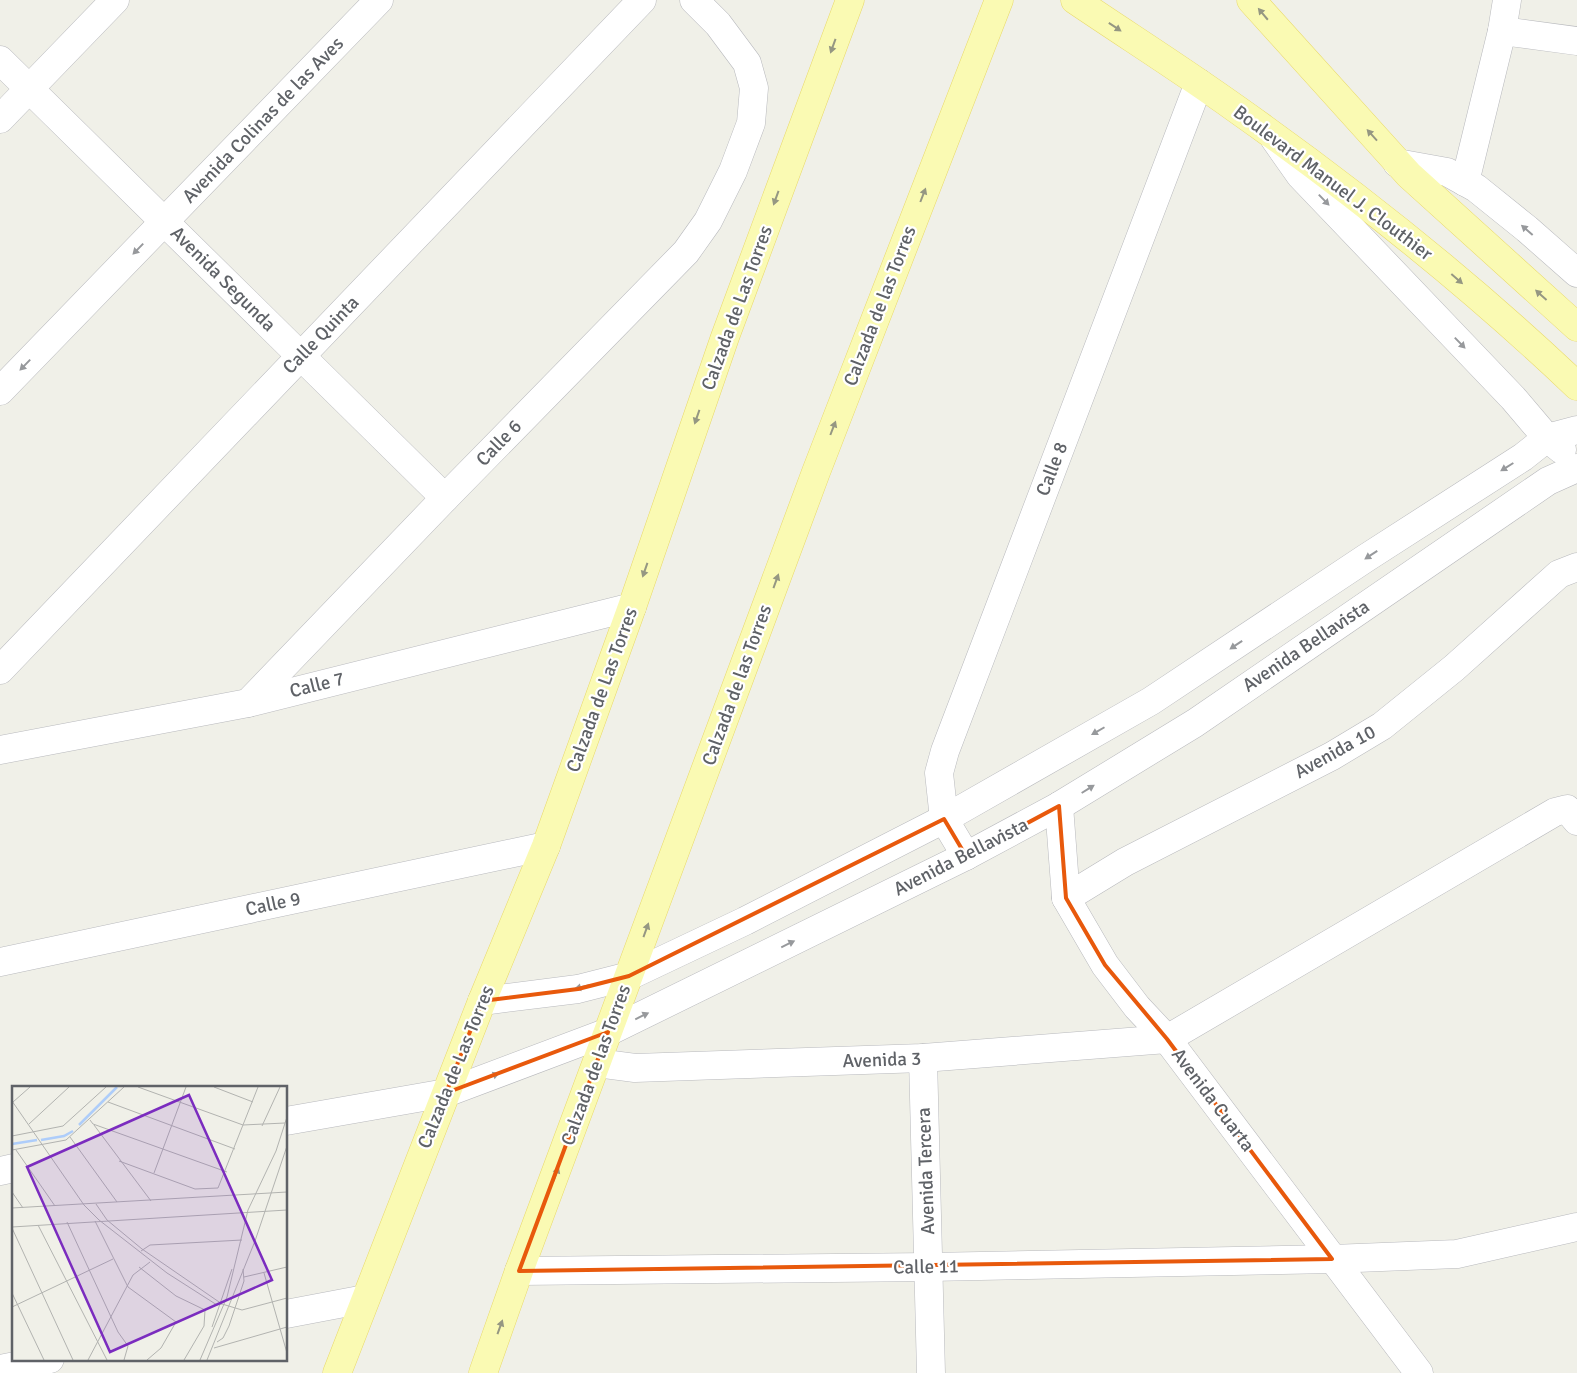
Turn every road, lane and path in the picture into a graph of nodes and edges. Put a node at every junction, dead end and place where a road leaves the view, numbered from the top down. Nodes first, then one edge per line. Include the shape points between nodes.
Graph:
1 (115, 0) edge
2 (379, 0) edge
3 (642, 0) edge
4 (694, 0) edge
5 (850, 0) edge
6 (999, 0) edge
7 (1075, 0) edge
8 (1251, 0) edge
9 (1507, 0) edge
10 (1502, 31) junction
11 (1577, 41) edge
12 (0, 60) edge
13 (1199, 83) junction
14 (30, 90) junction
15 (0, 119) edge
16 (1272, 135) junction
17 (1397, 163) junction
18 (1464, 182) junction
19 (165, 222) junction
20 (1577, 273) edge
21 (1577, 327) edge
22 (300, 356) junction
23 (1577, 386) edge
24 (0, 391) edge
25 (1577, 430) edge
26 (1547, 438) junction
27 (1577, 462) edge
28 (1577, 468) edge
29 (445, 498) junction
30 (1577, 567) edge
31 (632, 607) junction
32 (0, 670) edge
33 (248, 703) junction
34 (0, 750) edge
35 (1059, 806) junction
36 (944, 819) junction
37 (1577, 821) edge
38 (546, 846) junction
39 (966, 856) junction
40 (1066, 898) junction
41 (0, 962) edge
42 (629, 976) junction
43 (482, 1001) junction
44 (608, 1032) junction
45 (1167, 1039) junction
46 (923, 1058) junction
47 (597, 1063) junction
48 (446, 1093) junction
49 (288, 1121) edge
50 (1577, 1227) edge
51 (1332, 1259) junction
52 (928, 1267) junction
53 (519, 1272) junction
54 (365, 1299) junction
55 (288, 1314) edge
56 (45, 1360) edge
57 (0, 1369) edge
58 (337, 1373) edge
59 (483, 1373) edge
60 (932, 1373) edge
61 (1419, 1373) edge

1 - 14 street
2 - 19 street, Avenida Colinas de las Aves
3 - 22 street, Calle Quinta
4 - 29 street, Calle 6 via 718,24 747,64 754,88 751,123 708,221 686,252
5 -> 31 main road, Calzada de Las Torres via 725,337
42 -> 6 main road, Calzada de las Torres via 816,472
7 -> 13 main road, Boulevard Manuel J. Clouthier
17 -> 8 main road
9 - 10 street
10 - 11 street
10 - 18 street
12 - 14 street, Avenida Segunda
13 - 16 main road, Boulevard Manuel J. Clouthier
13 - 36 street, Calle 8 via 945,750 939,773
14 - 15 street
14 - 19 street, Avenida Segunda
16 -> 23 main road, Boulevard Manuel J. Clouthier via 1449,272
16 -> 26 street via 1300,175 1513,398
17 - 18 street via 1447,172
21 -> 17 main road
20 -> 18 street via 1494,202
19 - 22 street, Avenida Segunda
19 -> 24 street, Avenida Colinas de las Aves
22 - 29 street, Avenida Segunda
22 - 32 street, Calle Quinta
25 - 26 street
26 - 27 street
26 -> 36 street via 1151,701
35 -> 28 street, Avenida Bellavista via 1195,723 1548,481
29 - 33 street, Calle 6
30 - 40 street, Avenida 10 via 1559,574 1454,668 1382,726 1332,756 1125,862
31 - 33 street, Calle 7
31 - 38 main road, Calzada de Las Torres
33 - 34 street, Calle 7
35 - 39 street, Avenida Bellavista
35 - 40 street, Avenida Cuarta
36 - 39 street, Calle 8
36 - 42 street via 745,921
37 - 45 street via 1567,810 1556,812
38 - 41 street, Calle 9
38 - 43 main road, Calzada de Las Torres
44 -> 39 street, Avenida Bellavista
40 - 45 street, Avenida Cuarta via 1105,965 1137,1008
42 -> 43 street via 578,989
42 - 44 main road, Calzada de las Torres
43 - 48 main road, Calzada de Las Torres
44 - 47 main road, Calzada de las Torres
48 -> 44 street, Avenida Bellavista
45 - 46 street, Avenida 3
45 - 51 street, Avenida Cuarta
46 - 47 street, Avenida 3 via 635,1068
46 - 52 street, Avenida Tercera
53 -> 47 main road, Calzada de las Torres
48 - 49 street, Avenida Bellavista
48 - 54 main road, Calzada de Las Torres
50 - 51 street, Calle 11 via 1457,1254
51 - 52 street, Calle 11
51 - 61 street, Avenida Cuarta
52 - 53 street, Calle 11
52 - 60 street, Avenida Tercera
59 -> 53 main road, Calzada de las Torres
54 - 55 street
54 - 58 main road, Calzada de Las Torres
56 - 57 street

